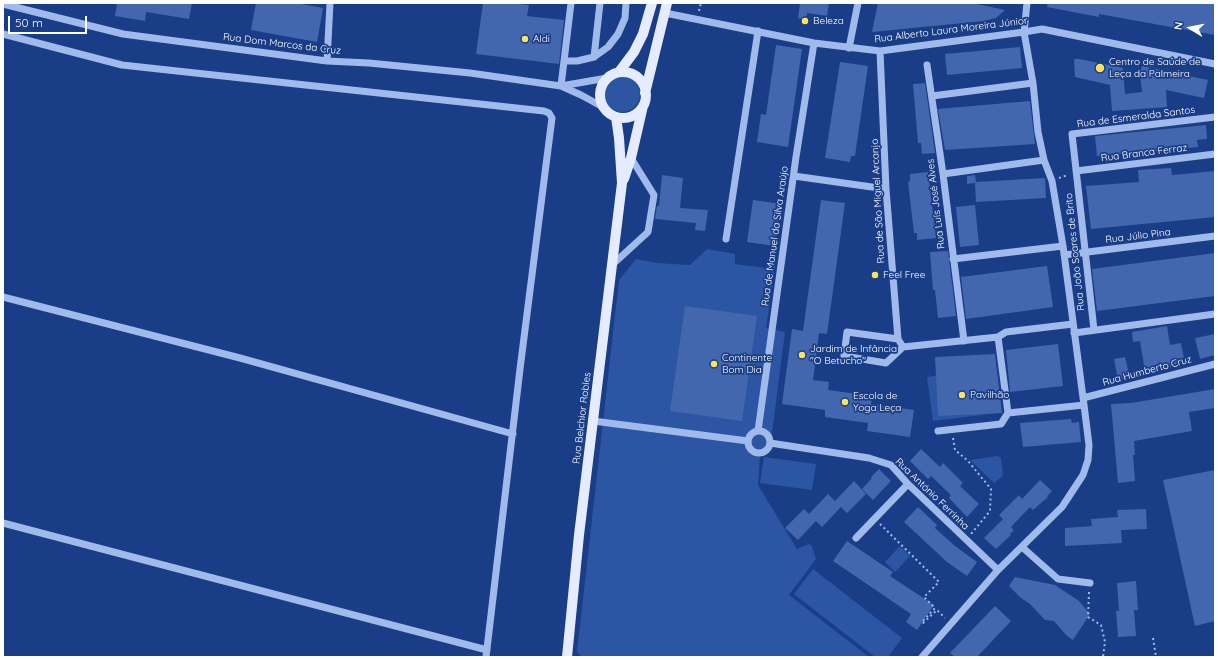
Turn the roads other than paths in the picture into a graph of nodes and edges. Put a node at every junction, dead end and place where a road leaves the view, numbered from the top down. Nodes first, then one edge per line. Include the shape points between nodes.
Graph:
1 (330, 3) edge
2 (571, 3) edge
3 (600, 3) edge
4 (626, 3) edge
5 (652, 3) edge
6 (858, 3) edge
7 (1027, 3) edge
8 (3, 4) edge
9 (666, 8) edge
10 (758, 31) junction
11 (1024, 32) junction
12 (3, 34) edge
13 (814, 43) junction
14 (849, 48) junction
15 (880, 51) junction
16 (594, 57) junction
17 (326, 60) junction
18 (564, 61) junction
19 (1215, 64) edge
20 (927, 65) dead end
21 (619, 72) junction
22 (607, 78) junction
23 (1033, 83) junction
24 (561, 86) junction
25 (646, 93) junction
26 (932, 96) junction
27 (643, 105) junction
28 (603, 107) junction
29 (616, 117) junction
30 (1215, 117) edge
31 (1215, 154) edge
32 (631, 158) junction
33 (1044, 160) junction
34 (1076, 171) junction
35 (943, 174) junction
36 (794, 176) junction
37 (622, 183) junction
38 (886, 189) junction
39 (1215, 236) edge
40 (726, 239) dead end
41 (1063, 246) junction
42 (1085, 252) junction
43 (1064, 255) junction
44 (953, 259) junction
45 (612, 265) junction
46 (3, 297) edge
47 (1215, 314) edge
48 (1073, 324) junction
49 (1094, 330) junction
50 (1074, 333) junction
51 (998, 337) junction
52 (898, 339) junction
53 (964, 341) junction
54 (903, 347) junction
55 (1215, 364) edge
56 (1084, 402) junction
57 (1008, 413) junction
58 (593, 421) junction
59 (758, 431) junction
60 (938, 431) dead end
61 (513, 434) junction
62 (748, 441) junction
63 (770, 443) junction
64 (908, 484) junction
65 (3, 523) edge
66 (856, 538) dead end
67 (1022, 547) junction
68 (998, 570) junction
69 (1090, 583) road end
70 (487, 654) edge
71 (567, 657) edge
72 (922, 657) edge

1 - 17 street
2 - 18 street
3 - 16 street
4 - 16 street via 625,18 618,34 608,47
5 - 21 main road via 643,34 634,52
6 - 14 street
7 - 11 street
8 - 17 street, Rua Dom Marcos da Cruz via 123,34
9 - 10 street, Rua Alberto Laura Moreira Júnior
9 - 25 main road
10 - 13 street, Rua Alberto Laura Moreira Júnior
10 - 40 street
11 - 15 street, Rua Alberto Laura Moreira Júnior
11 - 19 street, Rua Alberto Laura Moreira Júnior via 1042,29
11 - 23 street
12 - 61 street via 122,65 549,113 552,118
13 - 14 street, Rua Alberto Laura Moreira Júnior
13 - 36 street, Rua de Manuel da Silva Araújo
14 - 15 street, Rua Alberto Laura Moreira Júnior
15 - 38 street, Rua de São Miguel Arcanjo
16 - 18 street
17 - 24 street, Rua Dom Marcos da Cruz via 470,73
18 - 24 street
20 - 26 street, Rua Luís José Alves
21 - 22 main road
21 - 25 main road via 637,76
22 - 24 street, Rua Dom Marcos da Cruz
22 - 28 main road via 599,95
23 - 26 street
23 - 33 street
24 - 28 street, Rua Dom Marcos da Cruz
25 - 27 main road
26 - 35 street, Rua Luís José Alves
27 - 29 main road via 631,116
27 - 32 main road, Rua Belchior Robles
28 - 29 main road
29 - 37 main road, Rua Belchior Robles via 620,138
30 - 34 street, Rua de Esmeralda Santos via 1072,134
31 - 34 street, Rua Branca Ferraz
32 - 37 main road, Rua Belchior Robles
32 - 45 street via 654,195 648,232
33 - 35 street
33 - 41 street via 1052,181
34 - 42 street, Rua João Soares de Brito
35 - 44 street, Rua Luís José Alves
36 - 38 street
36 - 59 street, Rua de Manuel da Silva Araújo
37 - 45 main road, Rua Belchior Robles
38 - 52 street, Rua de São Miguel Arcanjo
39 - 42 street, Rua Júlio Pina
41 - 43 street
41 - 44 street
42 - 43 street, Rua Júlio Pina
42 - 49 street, Rua João Soares de Brito
43 - 48 street
44 - 53 street, Rua Luís José Alves
45 - 58 main road, Rua Belchior Robles
46 - 61 street via 240,358
47 - 49 street
48 - 50 street
48 - 51 street via 1006,332
49 - 50 street
50 - 56 street
51 - 53 street
51 - 57 street
52 - 54 street, Rua de São Miguel Arcanjo
52 - 54 street via 847,332 844,356 886,363
53 - 54 street
55 - 56 street, Rua Humberto Cruz
56 - 57 street, Rua Humberto Cruz
56 - 67 street via 1089,445 1083,475 1062,507
57 - 60 street via 1001,424
58 - 62 street
58 - 71 main road, Rua Belchior Robles
59 - 62 street via 751,434
59 - 63 street via 765,433
61 - 70 street
62 - 63 street via 751,450 758,453 764,452
63 - 64 street, Rua António Ferrinha via 869,458 891,465
64 - 66 street
64 - 68 street, Rua António Ferrinha
65 - 70 street
67 - 68 street
67 - 69 street via 1058,579
68 - 72 street

